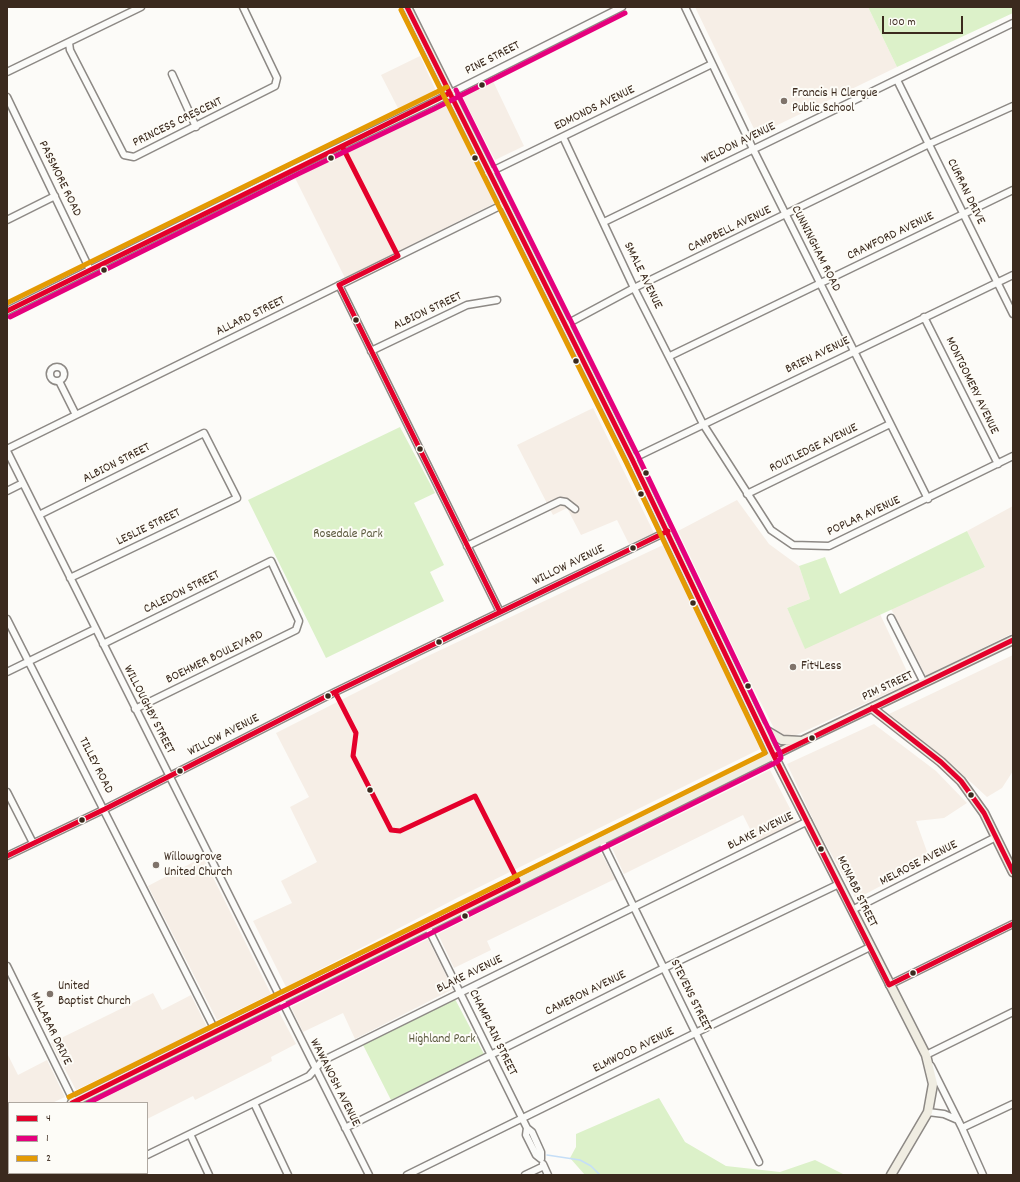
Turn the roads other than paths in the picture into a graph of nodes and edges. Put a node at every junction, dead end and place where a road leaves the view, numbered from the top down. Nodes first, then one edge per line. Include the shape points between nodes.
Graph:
1 (141, 7) edge
2 (243, 7) edge
3 (407, 7) edge
4 (622, 7) edge
5 (685, 7) edge
6 (1013, 22) edge
7 (69, 43) junction
8 (712, 64) junction
9 (7, 72) edge
10 (172, 74) dead end
11 (897, 80) junction
12 (450, 93) junction
13 (7, 97) edge
14 (1013, 106) edge
15 (196, 127) junction
16 (563, 138) junction
17 (929, 144) junction
18 (753, 149) junction
19 (488, 173) junction
20 (1013, 190) edge
21 (55, 196) junction
22 (504, 204) junction
23 (963, 214) junction
24 (786, 216) junction
25 (7, 220) edge
26 (604, 222) junction
27 (90, 270) junction
28 (1013, 275) edge
29 (997, 282) junction
30 (820, 284) junction
31 (339, 286) junction
32 (634, 288) junction
33 (497, 300) dead end
34 (7, 311) edge
35 (1013, 314) edge
36 (924, 317) junction
37 (565, 325) junction
38 (371, 351) junction
39 (854, 351) junction
40 (670, 356) junction
41 (60, 381) dead end
42 (76, 415) junction
43 (703, 424) junction
44 (890, 424) junction
45 (204, 433) joint
46 (7, 450) edge
47 (1013, 456) edge
48 (632, 459) junction
49 (998, 464) junction
50 (23, 484) junction
51 (7, 491) edge
52 (746, 494) junction
53 (928, 499) junction
54 (575, 508) dead end
55 (39, 515) junction
56 (668, 531) junction
57 (467, 546) junction
58 (271, 561) joint
59 (70, 578) junction
60 (500, 612) junction
61 (891, 618) dead end
62 (7, 619) edge
63 (95, 629) junction
64 (1013, 640) edge
65 (103, 644) junction
66 (28, 661) junction
67 (7, 672) edge
68 (924, 683) junction
69 (872, 708) junction
70 (135, 709) junction
71 (761, 727) junction
72 (802, 741) junction
73 (774, 756) junction
74 (169, 776) junction
75 (7, 792) edge
76 (105, 809) junction
77 (808, 821) junction
78 (996, 837) junction
79 (601, 840) junction
80 (33, 843) junction
81 (7, 856) edge
82 (1013, 872) edge
83 (839, 884) junction
84 (633, 906) junction
85 (852, 910) junction
86 (1013, 924) edge
87 (426, 926) junction
88 (870, 947) junction
89 (7, 966) edge
90 (664, 968) junction
91 (889, 985) junction
92 (460, 993) junction
93 (280, 1000) junction
94 (1013, 1012) edge
95 (216, 1032) junction
96 (696, 1033) junction
97 (489, 1055) junction
98 (926, 1055) junction
99 (315, 1069) junction
100 (73, 1102) edge
101 (75, 1102) edge
102 (254, 1104) junction
103 (1013, 1104) edge
104 (928, 1112) junction
105 (522, 1119) junction
106 (958, 1120) junction
107 (345, 1128) junction
108 (962, 1128) junction
109 (190, 1134) junction
110 (148, 1155) edge
111 (759, 1162) dead end
112 (544, 1166) junction
113 (210, 1175) edge
114 (288, 1175) edge
115 (369, 1175) edge
116 (407, 1175) edge
117 (525, 1175) edge
118 (548, 1175) edge
119 (891, 1175) edge
120 (983, 1175) edge

1 - 7 street
2 - 15 street, PRINCESS CRESCENT via 277,78 275,86
3 - 12 main road, MCNABB STREET
4 - 12 street, PINE STREET
5 - 8 street, CUNNINGHAM ROAD
6 - 11 street, WELDON AVENUE
7 - 9 street
7 - 15 street, PRINCESS CRESCENT via 70,50 124,155 134,157
8 - 16 street, EDMONDS AVENUE
8 - 18 street, CUNNINGHAM ROAD
10 - 15 street
11 - 17 street, CURRAN DRIVE
11 - 18 street, WELDON AVENUE
12 - 19 main road, MCNABB STREET
12 - 27 street, PINE STREET
13 - 21 street, PASSMORE ROAD
14 - 17 street, CAMPBELL AVENUE
16 - 19 street, EDMONDS AVENUE
16 - 26 street, SMALE AVENUE
17 - 23 street, CURRAN DRIVE
17 - 24 street, CAMPBELL AVENUE
18 - 24 street, CUNNINGHAM ROAD
18 - 26 street, WELDON AVENUE
19 - 22 main road, MCNABB STREET
20 - 23 street, CRAWFORD AVENUE
21 - 25 street
21 - 27 street, PASSMORE ROAD
22 - 31 street, ALLARD STREET
22 - 37 main road, MCNABB STREET
23 - 29 street, CURRAN DRIVE
23 - 30 street, CRAWFORD AVENUE
24 - 30 street, CUNNINGHAM ROAD
24 - 32 street, CAMPBELL AVENUE
26 - 32 street, SMALE AVENUE
27 - 34 street, PINE STREET
28 - 29 street, BRIEN AVENUE
29 - 35 street, CURRAN DRIVE
29 - 36 street, BRIEN AVENUE
30 - 39 street, CUNNINGHAM ROAD
30 - 40 street, CRAWFORD AVENUE
31 - 38 street
31 - 42 street, ALLARD STREET
32 - 37 street, CAMPBELL AVENUE
32 - 40 street, SMALE AVENUE
33 - 38 street, ALBION STREET via 467,305
36 - 39 street, BRIEN AVENUE
36 - 49 street, MONTGOMERY AVENUE
37 - 48 main road, MCNABB STREET
38 - 57 street
39 - 43 street, BRIEN AVENUE
39 - 44 street, CUNNINGHAM ROAD
40 - 43 street, SMALE AVENUE
41 - 42 street
42 - 46 street, ALLARD STREET
43 - 48 street, BRIEN AVENUE
43 - 52 street, POPLAR AVENUE
44 - 52 street, ROUTLEDGE AVENUE
44 - 53 street, CUNNINGHAM ROAD
45 - 55 street, ALBION STREET
45 - 59 street, LESLIE STREET via 237,498
46 - 50 street, WILLOUGHBY STREET
47 - 49 street, POPLAR AVENUE
48 - 56 main road, MCNABB STREET
49 - 53 street, POPLAR AVENUE
50 - 51 street
50 - 55 street, WILLOUGHBY STREET
52 - 53 street, POPLAR AVENUE via 771,530 794,545 829,546
54 - 57 street via 560,501
55 - 59 street, WILLOUGHBY STREET
56 - 60 street, WILLOW AVENUE
56 - 71 main road, MCNABB STREET
57 - 60 street
58 - 65 street, CALEDON STREET
58 - 70 street, BOEHMER BOULEVARD via 299,621 296,630
59 - 63 street, WILLOUGHBY STREET
60 - 74 street, WILLOW AVENUE
61 - 68 street
62 - 66 street, TILLEY ROAD
63 - 65 street, WILLOUGHBY STREET
63 - 66 street
64 - 68 main road, PIM STREET
65 - 70 street, WILLOUGHBY STREET
66 - 67 street
66 - 76 street, TILLEY ROAD
68 - 69 main road, PIM STREET
69 - 72 main road, PIM STREET
69 - 78 main road via 961,780 984,812
70 - 74 street, WILLOUGHBY STREET
71 - 72 main road via 782,740
71 - 73 main road, MCNABB STREET
72 - 73 main road, PIM STREET
73 - 77 main road, MCNABB STREET
73 - 79 main road, PIM STREET
74 - 76 street, WILLOW AVENUE
74 - 93 street, WILLOUGHBY STREET
75 - 80 street
76 - 80 street, WILLOW AVENUE
76 - 95 street, TILLEY ROAD
77 - 83 main road, MCNABB STREET
77 - 84 street, BLAKE AVENUE
78 - 82 main road
78 - 85 street, MELROSE AVENUE
79 - 84 street, STEVENS STREET
79 - 87 main road, PIM STREET
80 - 81 street, WILLOW AVENUE
83 - 85 main road, MCNABB STREET
83 - 90 street, CAMERON AVENUE
84 - 90 street, STEVENS STREET
84 - 92 street, BLAKE AVENUE
85 - 88 main road, MCNABB STREET
86 - 91 street
87 - 92 street, CHAMPLAIN STREET
87 - 93 main road, PIM STREET
88 - 91 main road, MCNABB STREET
88 - 96 street, ELMWOOD AVENUE
89 - 100 street, MALABAR DRIVE
90 - 96 street, STEVENS STREET
90 - 97 street, CAMERON AVENUE
91 - 98 main road, MCNABB STREET
92 - 97 street, CHAMPLAIN STREET
92 - 99 street, BLAKE AVENUE via 322,1061
93 - 95 main road, PIM STREET
93 - 99 street, WAWANOSH AVENUE
94 - 98 street
95 - 101 main road, PIM STREET
96 - 105 street, ELMWOOD AVENUE
96 - 111 street, STEVENS STREET
97 - 105 street, CHAMPLAIN STREET
97 - 107 street, CAMERON AVENUE
98 - 104 main road, MCNABB STREET via 933,1084
98 - 106 street, MCNABB STREET
99 - 102 street, BLAKE AVENUE via 308,1076
99 - 107 street, WAWANOSH AVENUE
102 - 109 street, BLAKE AVENUE
102 - 114 street
103 - 108 street
104 - 106 street via 944,1114
104 - 119 main road
105 - 112 street, CHAMPLAIN STREET via 527,1128 526,1135
105 - 116 street, ELMWOOD AVENUE
106 - 108 street, MCNABB STREET
107 - 115 street, WAWANOSH AVENUE
108 - 120 street, MCNABB STREET
109 - 110 street, BLAKE AVENUE
109 - 113 street
112 - 117 street
112 - 118 street, CHAMPLAIN STREET

